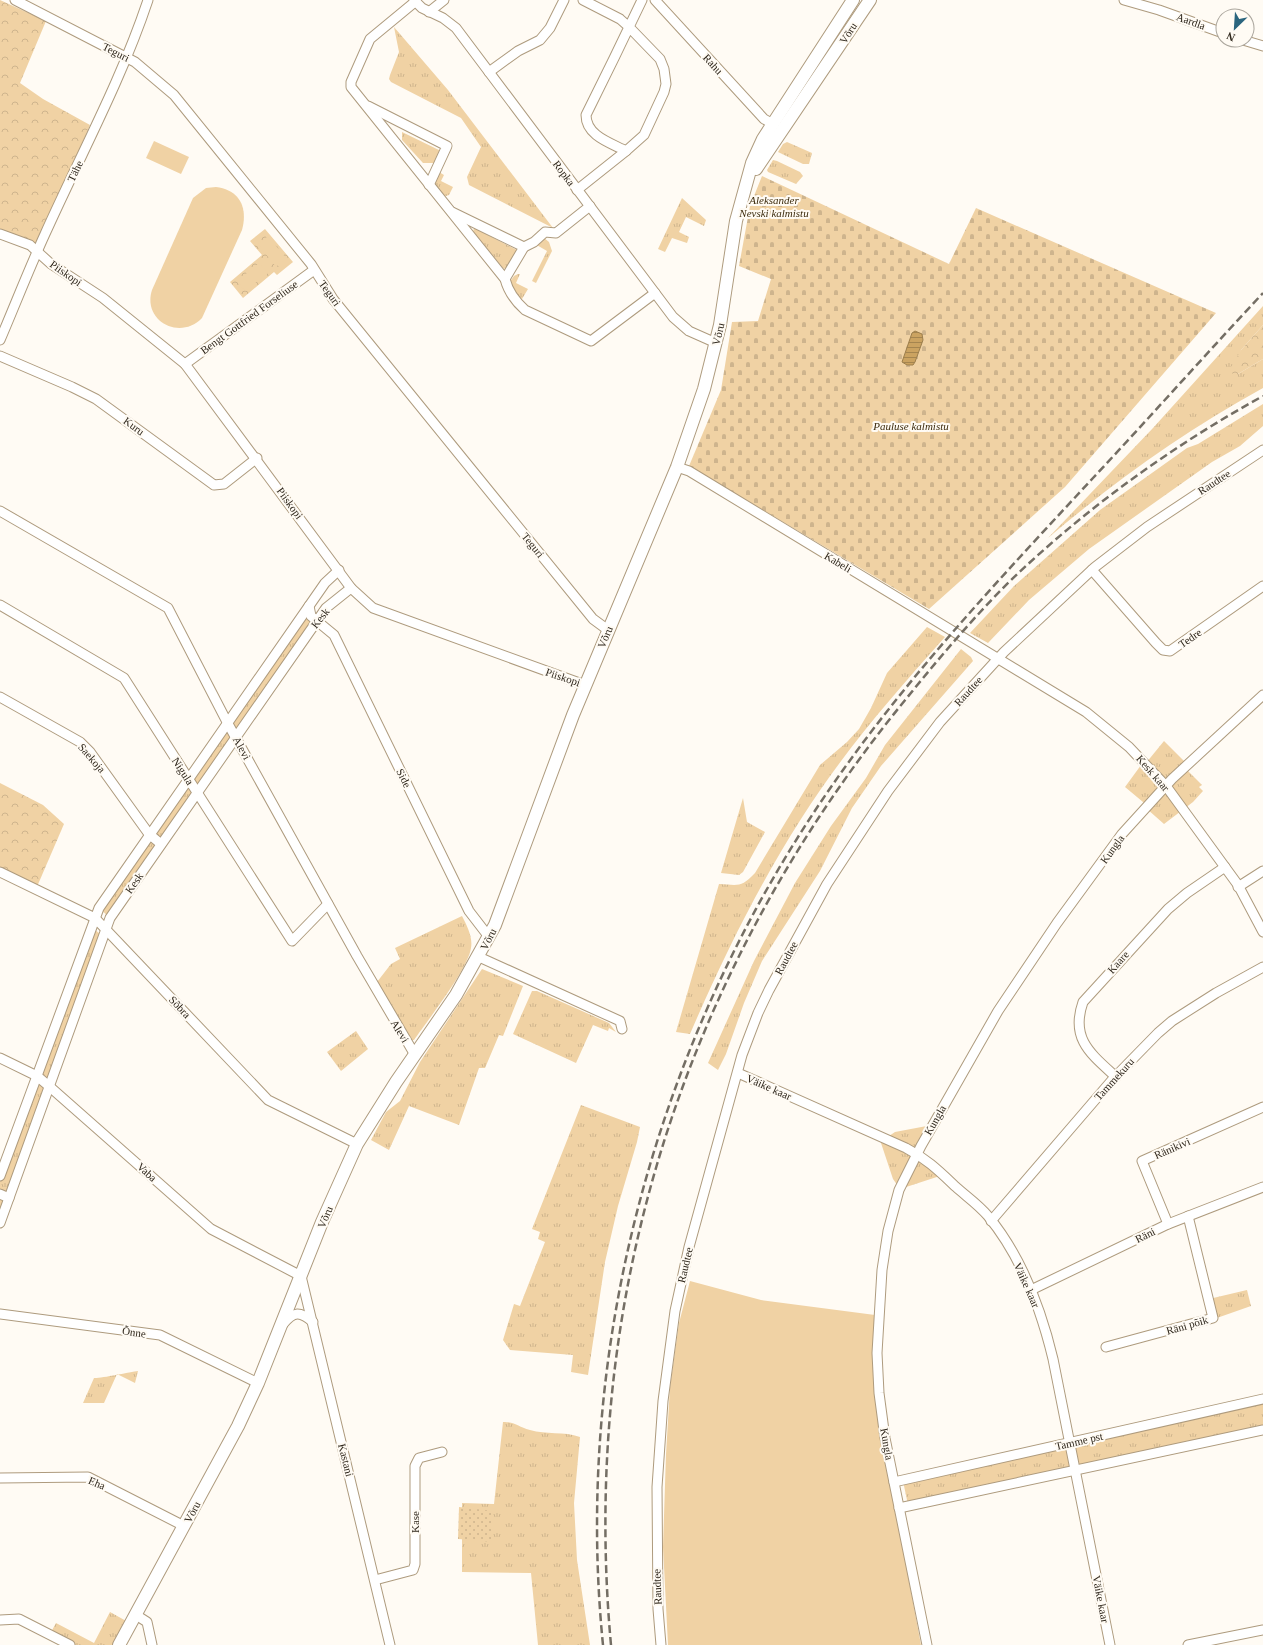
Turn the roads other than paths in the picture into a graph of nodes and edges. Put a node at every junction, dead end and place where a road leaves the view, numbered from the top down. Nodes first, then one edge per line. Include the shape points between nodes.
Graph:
1 (15, 0) edge
2 (148, 0) edge
3 (444, 0) edge
4 (564, 0) edge
5 (583, 0) edge
6 (642, 0) edge
7 (655, 0) edge
8 (853, 0) edge
9 (870, 0) edge
10 (1124, 0) edge
11 (1143, 0) edge
12 (415, 1) edge
13 (1159, 10) junction
14 (429, 12) junction
15 (629, 27) junction
16 (1215, 30) edge
17 (126, 58) junction
18 (489, 72) junction
19 (365, 105) junction
20 (773, 124) junction
21 (626, 151) junction
22 (429, 185) junction
23 (745, 185) junction
24 (577, 190) junction
25 (590, 206) junction
26 (450, 211) junction
27 (0, 234) edge
28 (524, 247) junction
29 (38, 252) junction
30 (314, 270) junction
31 (505, 279) junction
32 (655, 293) junction
33 (0, 340) edge
34 (716, 343) junction
35 (0, 356) edge
36 (185, 364) junction
37 (1263, 450) edge
38 (257, 458) junction
39 (677, 467) junction
40 (0, 511) edge
41 (339, 570) junction
42 (1092, 570) junction
43 (1263, 586) edge
44 (351, 588) junction
45 (0, 605) edge
46 (309, 606) junction
47 (316, 622) junction
48 (608, 630) junction
49 (998, 659) junction
50 (585, 685) junction
51 (1263, 695) edge
52 (0, 697) edge
53 (227, 722) junction
54 (236, 737) junction
55 (188, 779) junction
56 (1166, 786) junction
57 (198, 792) junction
58 (150, 834) junction
59 (161, 844) junction
60 (1225, 867) junction
61 (1263, 870) edge
62 (0, 872) edge
63 (1238, 886) junction
64 (328, 904) junction
65 (95, 918) junction
66 (106, 928) junction
67 (1263, 932) edge
68 (489, 937) junction
69 (479, 957) junction
70 (1263, 967) edge
71 (622, 1029) dead end
72 (415, 1055) junction
73 (0, 1058) edge
74 (738, 1073) junction
75 (37, 1076) junction
76 (1116, 1076) junction
77 (50, 1087) junction
78 (1263, 1107) edge
79 (357, 1144) junction
80 (917, 1154) junction
81 (0, 1176) edge
82 (1263, 1187) edge
83 (0, 1194) edge
84 (9, 1198) junction
85 (1188, 1216) junction
86 (991, 1221) junction
87 (0, 1223) edge
88 (1168, 1224) junction
89 (300, 1276) junction
90 (1031, 1290) junction
91 (0, 1314) edge
92 (313, 1322) junction
93 (283, 1324) junction
94 (1106, 1348) dead end
95 (258, 1384) junction
96 (1263, 1399) edge
97 (1263, 1430) edge
98 (1069, 1444) junction
99 (442, 1452) dead end
100 (1074, 1470) junction
101 (0, 1478) edge
102 (894, 1482) junction
103 (899, 1508) junction
104 (184, 1526) junction
105 (375, 1580) junction
106 (136, 1615) junction
107 (0, 1620) edge
108 (1263, 1630) edge
109 (70, 1645) edge
110 (119, 1645) edge
111 (152, 1645) edge
112 (390, 1645) edge
113 (661, 1645) edge
114 (927, 1645) edge
115 (1110, 1645) edge
116 (1188, 1645) edge

1 - 17 street, Teguri
2 - 17 street, Tähe
3 - 14 street
4 - 18 street via 550,28 540,40 518,51
5 - 15 street via 620,19
6 - 15 street
7 - 20 street, Rahu via 764,119
8 - 20 main road, Võru
9 - 23 main road, Võru
10 - 13 street, Aardla
11 - 13 street, Aardla
12 - 14 street, Ropka
12 - 19 street via 370,39 351,82
13 - 16 street, Aardla
14 - 18 street, Ropka via 456,28
15 - 21 street via 660,59 666,84 644,135
15 - 21 street via 586,115 586,122 597,136
17 - 29 street, Tähe
17 - 30 street, Teguri via 144,68 174,95
18 - 24 street, Ropka
19 - 22 street
19 - 22 street via 447,146
20 - 23 main road, Võru via 752,163
21 - 24 street
22 - 26 street
23 - 34 main road, Võru via 736,221
24 - 25 street, Ropka
25 - 28 street via 556,233 545,232
25 - 32 street, Ropka
26 - 28 street
26 - 31 street
27 - 29 street, Piiskopi via 30,245
28 - 31 street
29 - 33 street, Tähe
29 - 36 street, Piiskopi via 103,298
30 - 36 street, Bengt Gottfried Forseliuse
30 - 48 street, Teguri via 338,305 593,619
31 - 32 street via 507,288 525,310 591,341
32 - 34 street, Ropka via 681,324 701,338
34 - 39 main road, Võru via 704,389
35 - 38 street, Kuru via 72,386 96,399 214,485 224,484
36 - 38 street, Piiskopi
37 - 42 street, Raudtee via 1147,527
38 - 41 street, Piiskopi
39 - 48 main road, Võru
39 - 49 street, Kabeli via 689,471
40 - 53 street, Alevi via 168,608
41 - 44 street, Piiskopi
41 - 46 street, Kesk via 325,583
42 - 43 street, Tedre via 1156,643 1164,650 1170,651
42 - 49 street, Raudtee
44 - 47 street, Kesk via 326,608
44 - 50 street, Piiskopi via 373,608
45 - 55 street, Nigula via 124,678
46 - 47 street via 311,616
46 - 53 street, Kesk
47 - 54 street, Kesk
47 - 68 street, Side via 334,635 469,910
48 - 50 main road, Võru
49 - 56 street, Kesk kaar via 1086,712 1129,747
49 - 74 street, Raudtee via 940,722 864,826 834,872 769,990 748,1039
50 - 68 main road, Võru
51 - 56 street, Kungla
52 - 58 street, Saekoja via 80,742
53 - 54 street, Alevi
53 - 55 street, Kesk
54 - 57 street, Kesk
54 - 64 street, Alevi
55 - 57 street, Nigula
55 - 58 street, Kesk
56 - 60 street, Kesk kaar
56 - 80 street, Kungla via 1122,834 1048,937 998,1011
57 - 59 street, Kesk
57 - 64 street, Nigula via 292,941
58 - 59 street, Saekoja
58 - 65 street, Kesk via 99,908
59 - 66 street, Kesk via 110,918
60 - 63 street, Kesk kaar
60 - 76 street, Kaare via 1168,909 1083,1002 1079,1015 1079,1030 1087,1050
61 - 63 street
62 - 65 street, Sõbra
63 - 67 street, Kesk kaar
64 - 72 street, Alevi via 384,1006
65 - 66 street, Sõbra
65 - 75 street, Kesk
66 - 77 street, Kesk
66 - 79 street, Sõbra via 268,1100
68 - 69 main road, Võru
69 - 71 street via 620,1021
69 - 72 main road, Võru
70 - 76 street, Tammekuru via 1172,1021
72 - 79 main road, Võru
73 - 75 street, Vaba
74 - 80 street, Väike kaar
74 - 113 street, Raudtee via 689,1247 662,1401 656,1502
75 - 77 street, Vaba
75 - 81 street, Kesk
76 - 86 street, Tammekuru
77 - 84 street, Kesk
77 - 89 street, Vaba via 211,1229
78 - 88 street, Ränikivi via 1142,1161
79 - 89 main road, Võru
80 - 86 street, Väike kaar via 926,1159
80 - 102 street, Kungla via 899,1190 888,1231 882,1270 877,1353 879,1393
82 - 85 street, Räni
83 - 84 street
84 - 87 street, Kesk
85 - 88 street, Räni
85 - 94 street, Räni põik via 1213,1318
86 - 90 street, Väike kaar via 1010,1249
88 - 90 street, Räni
89 - 92 street, Kastani
89 - 93 main road, Võru
90 - 98 street, Väike kaar via 1045,1326
91 - 95 street, Õnne via 160,1336
92 - 93 street via 299,1314 290,1317
92 - 105 street, Kastani
93 - 95 main road, Võru
95 - 104 main road, Võru
96 - 98 street, Tamme pst
97 - 100 street
98 - 100 street, Väike kaar
98 - 102 street, Tamme pst
99 - 105 street, Kase via 419,1458 415,1466 413,1570
100 - 103 street
100 - 115 street, Väike kaar
101 - 104 street, Eha via 88,1477
102 - 103 street, Kungla
103 - 114 street, Kungla
104 - 106 main road, Võru
105 - 112 street, Kastani
106 - 110 main road, Võru
106 - 111 street via 147,1622
107 - 109 street via 19,1619
108 - 116 street

